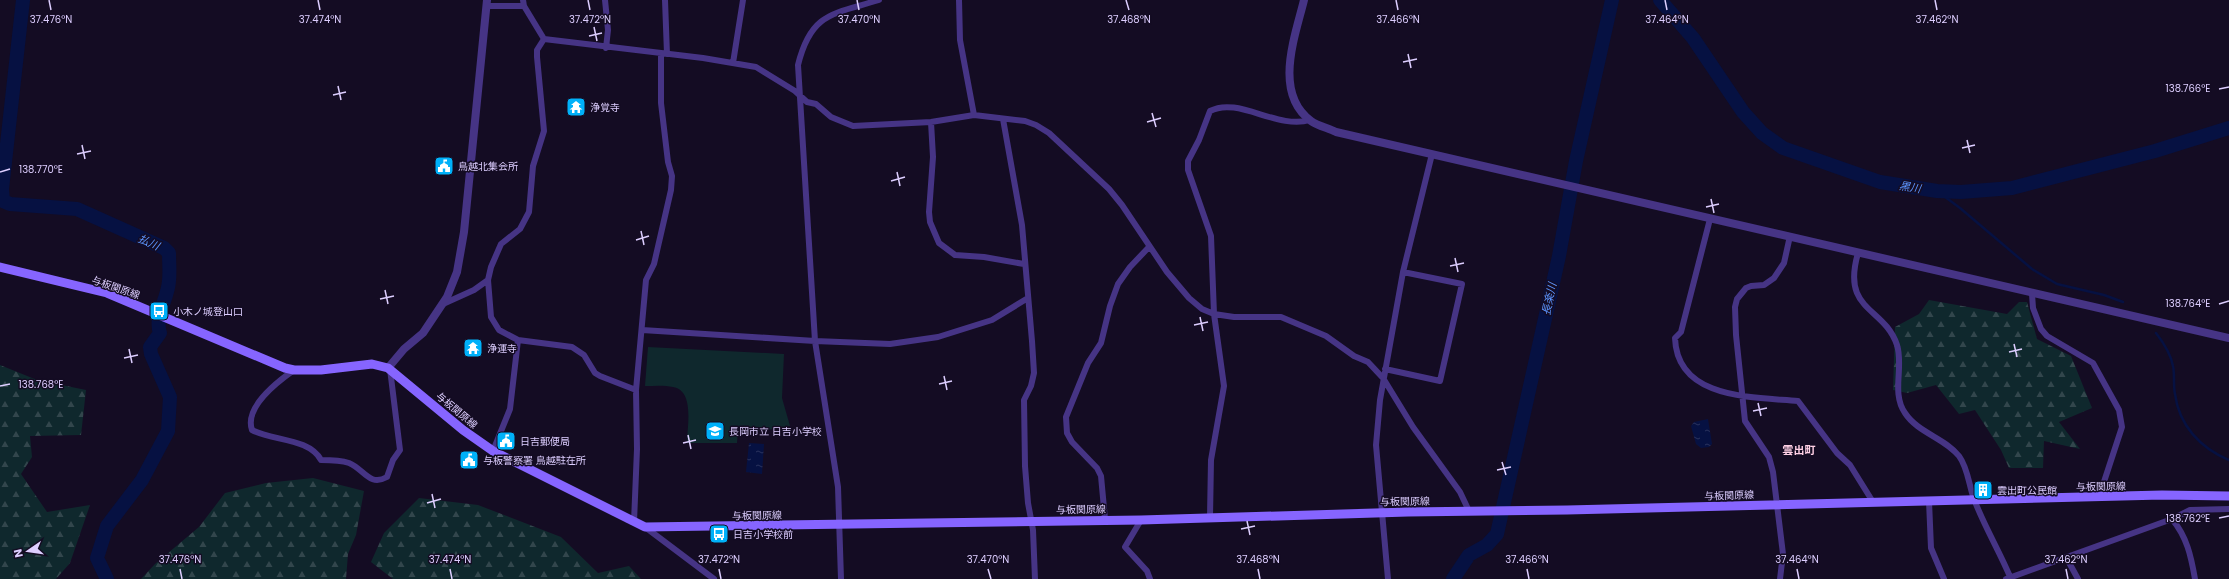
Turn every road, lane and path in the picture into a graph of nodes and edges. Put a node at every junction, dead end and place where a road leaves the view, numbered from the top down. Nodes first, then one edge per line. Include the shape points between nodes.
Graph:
1 (605, 0) edge
2 (665, 0) edge
3 (743, 0) edge
4 (879, 0) edge
5 (959, 0) edge
6 (1304, 0) edge
7 (487, 3) edge
8 (523, 3) edge
9 (544, 39) junction
10 (606, 48) junction
11 (664, 54) junction
12 (732, 63) junction
13 (802, 95) junction
14 (974, 115) junction
15 (1003, 119) junction
16 (1310, 120) junction
17 (931, 122) junction
18 (1432, 154) junction
19 (1710, 219) junction
20 (1790, 236) junction
21 (1149, 247) junction
22 (1858, 253) junction
23 (1024, 264) junction
24 (0, 267) edge
25 (1403, 272) junction
26 (488, 280) junction
27 (2032, 294) junction
28 (1028, 298) junction
29 (442, 304) junction
30 (1214, 314) junction
31 (642, 330) junction
32 (2229, 338) edge
33 (518, 340) junction
34 (815, 341) junction
35 (389, 368) junction
36 (1385, 369) junction
37 (294, 370) junction
38 (1383, 378) junction
39 (636, 390) junction
40 (1742, 394) junction
41 (493, 451) junction
42 (2229, 496) edge
43 (2099, 497) junction
44 (1974, 500) junction
45 (1930, 501) junction
46 (1873, 502) junction
47 (1776, 504) junction
48 (2229, 509) edge
49 (1469, 511) junction
50 (1381, 512) junction
51 (1210, 517) junction
52 (1105, 519) junction
53 (2172, 519) junction
54 (1141, 520) junction
55 (634, 522) junction
56 (1032, 522) junction
57 (840, 524) junction
58 (645, 527) junction
59 (2066, 557) junction
60 (714, 579) edge
61 (841, 579) edge
62 (1035, 579) edge
63 (1150, 579) edge
64 (1387, 579) edge
65 (1780, 579) edge
66 (1944, 579) edge
67 (2009, 579) edge
68 (2078, 579) edge
69 (2195, 579) edge

1 - 10 street via 608,30
2 - 11 street
3 - 12 street
4 - 13 street via 841,9 817,25 802,49 798,64
5 - 14 street via 960,40
6 - 16 street via 1290,58 1289,77 1293,97
7 - 8 street
7 - 29 street via 464,232 457,272
8 - 9 street
9 - 10 street
9 - 26 street via 537,50 537,57 544,131 533,166 529,212 520,229 501,244
10 - 11 street
11 - 12 street
11 - 31 street via 662,103 668,162 672,176 671,190 654,264 646,280
12 - 13 street via 763,70
13 - 17 street via 807,102 816,104 831,117 853,126
13 - 34 street
14 - 15 street
14 - 17 street
15 - 21 street via 1025,121 1049,133 1109,189
15 - 23 street via 1022,226
16 - 18 street via 1336,132
16 - 30 street via 1294,123 1221,107 1210,111 1188,160 1188,170 1211,236
17 - 23 street via 933,157 929,212 930,222 939,243 955,255
18 - 19 street
18 - 25 street
19 - 20 street
19 - 40 street via 1681,332 1675,338 1675,346 1688,371 1702,385 1724,394
20 - 22 street
20 - 40 street via 1784,263 1774,278 1764,285 1746,288 1736,299 1736,335
21 - 30 street via 1189,298 1202,309
21 - 52 street via 1118,284 1102,343 1088,362 1066,417 1067,433 1072,442 1097,468 1101,476
22 - 27 street
22 - 44 street via 1855,272 1857,290 1863,305 1882,322 1897,344 1898,390 1905,414 1960,457
23 - 28 street
24 - 37 main road, 与板関原線 via 107,293
25 - 36 street
25 - 36 street via 1462,284 1440,381
26 - 29 street via 474,290
26 - 33 street via 493,324
27 - 32 street
27 - 43 street via 2033,308 2040,329 2047,336 2093,363 2119,410 2122,427
28 - 34 street via 992,320 938,337 890,344
28 - 56 street via 1034,373 1024,400 1025,466
29 - 35 street via 423,333 400,352
30 - 38 street via 1234,317 1281,317 1326,336 1354,356 1368,362
30 - 51 street via 1224,386 1211,460
31 - 34 street
31 - 39 street
33 - 39 street via 572,347 584,355 595,373
33 - 41 street via 510,409
34 - 57 street via 838,487
35 - 37 main road, 与板関原線 via 372,364 321,370
35 - 37 street via 400,450 387,477 378,481 371,480 349,463 321,460 316,452 305,446 252,430 251,414 276,383
35 - 41 main road, 与板関原線 via 463,430
36 - 38 street
38 - 49 street via 1413,427 1460,492
38 - 50 street via 1376,445
39 - 55 street
40 - 46 street via 1798,401 1837,453 1850,465
40 - 47 street via 1745,421 1769,457
41 - 55 main road, 与板関原線
42 - 43 main road, 与板関原線
43 - 44 main road, 与板関原線
44 - 45 main road, 与板関原線
44 - 67 street
45 - 46 main road, 与板関原線
45 - 66 street via 1931,548
46 - 47 main road, 与板関原線
47 - 49 main road, 与板関原線
47 - 65 street via 1784,554
48 - 53 street via 2190,510
49 - 50 main road, 与板関原線
50 - 51 main road, 与板関原線
50 - 64 street
51 - 54 main road, 与板関原線
52 - 54 main road, 与板関原線
52 - 56 main road, 与板関原線
53 - 59 street
53 - 69 street via 2187,542
54 - 63 street via 1125,547 1147,570
55 - 58 main road, 与板関原線
56 - 57 main road, 与板関原線
56 - 62 street
57 - 58 main road, 与板関原線
57 - 61 street
58 - 60 street
59 - 67 street
59 - 68 street

